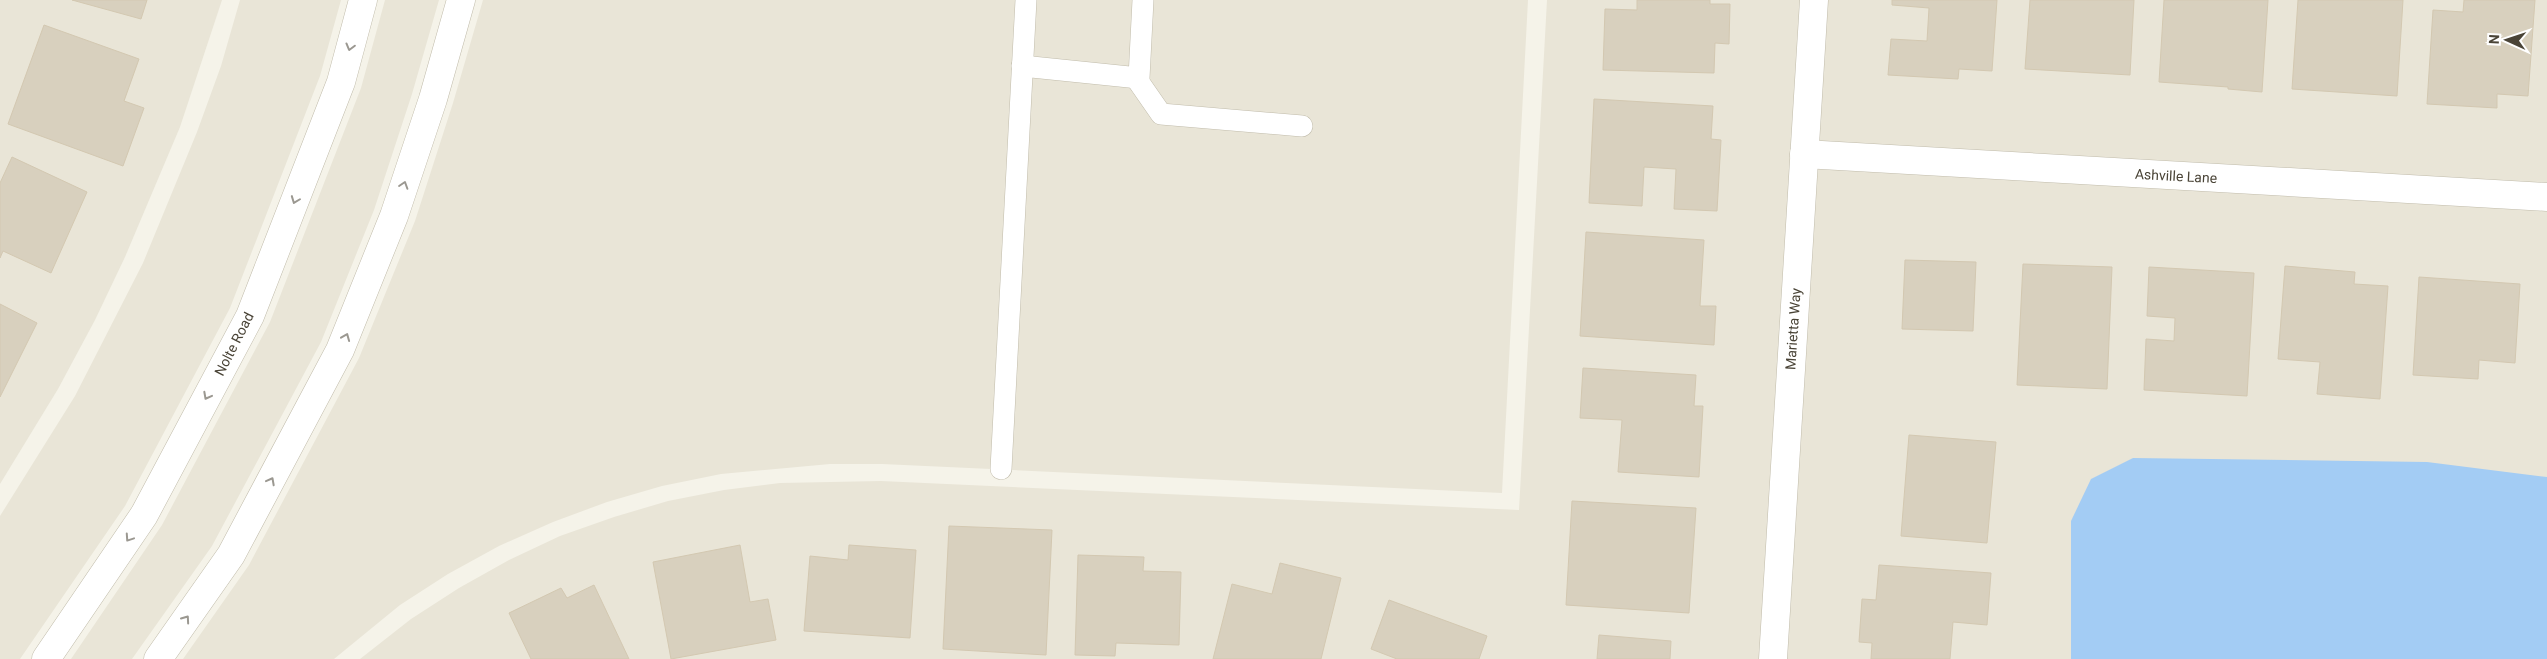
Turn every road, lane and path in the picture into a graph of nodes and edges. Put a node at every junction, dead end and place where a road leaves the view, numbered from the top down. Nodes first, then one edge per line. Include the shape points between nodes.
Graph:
1 (363, 0) edge
2 (461, 0) edge
3 (1026, 0) edge
4 (1143, 0) edge
5 (1814, 0) edge
6 (1022, 66) junction
7 (1136, 78) junction
8 (1302, 126) dead end
9 (1804, 154) junction
10 (2547, 198) edge
11 (1001, 468) dead end
12 (46, 659) edge
13 (158, 659) edge
14 (1773, 659) edge

1 -> 12 street, Nolte Road via 341,82 250,316 144,515
13 -> 2 street via 231,555 340,350 394,216
3 - 6 lane
4 - 7 lane via 1139,78
5 - 9 street, Marietta Way
6 - 7 lane
6 - 11 lane
7 - 8 lane via 1161,114
9 - 10 street, Ashville Lane
9 - 14 street, Marietta Way

